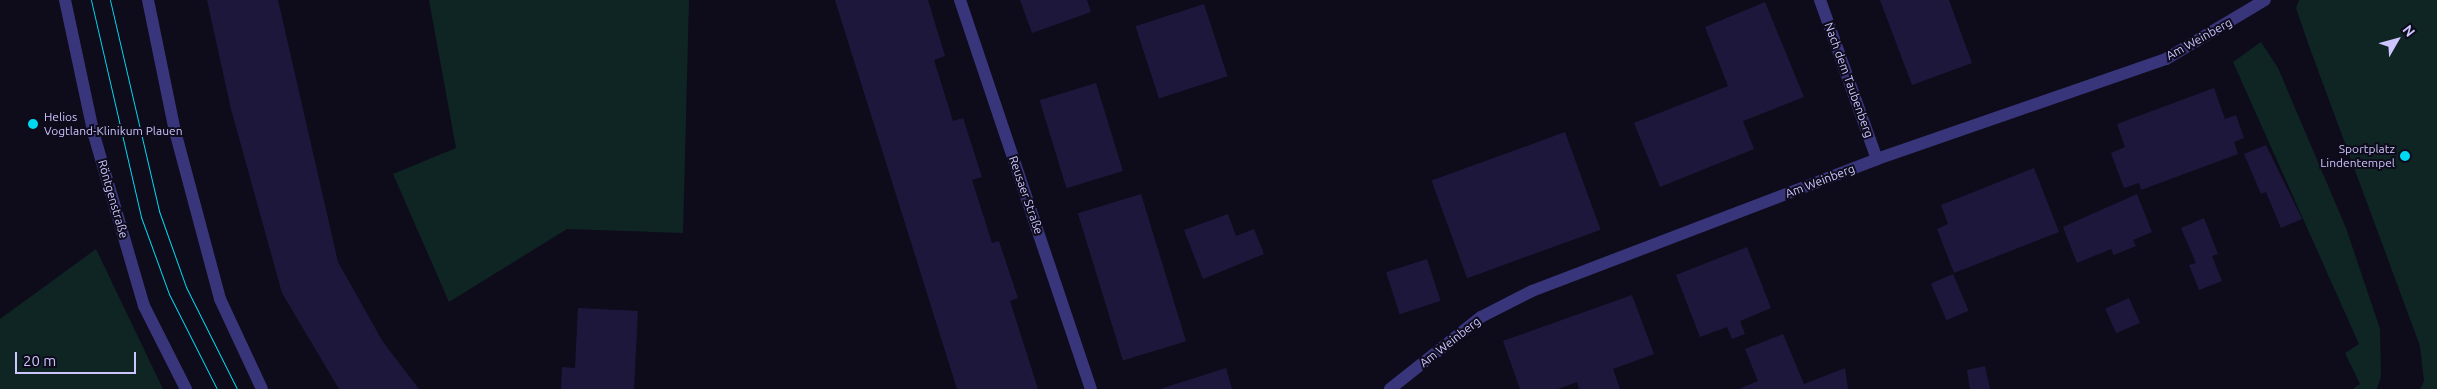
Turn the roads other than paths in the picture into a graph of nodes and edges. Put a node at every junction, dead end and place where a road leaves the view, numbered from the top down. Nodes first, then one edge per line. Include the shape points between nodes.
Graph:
1 (65, 0) edge
2 (148, 0) edge
3 (960, 0) edge
4 (1820, 0) edge
5 (2265, 0) edge
6 (1877, 159) junction
7 (186, 389) edge
8 (262, 389) edge
9 (1092, 389) edge
10 (1390, 389) edge

1 - 7 street, Röntgenstraße via 94,135 144,306
2 - 8 street via 175,131 220,299
3 - 9 street, Reusaer Straße
4 - 6 street, Nach dem Taubenberg
5 - 6 street, Am Weinberg via 2166,59
6 - 10 street, Am Weinberg via 1532,291 1481,317

